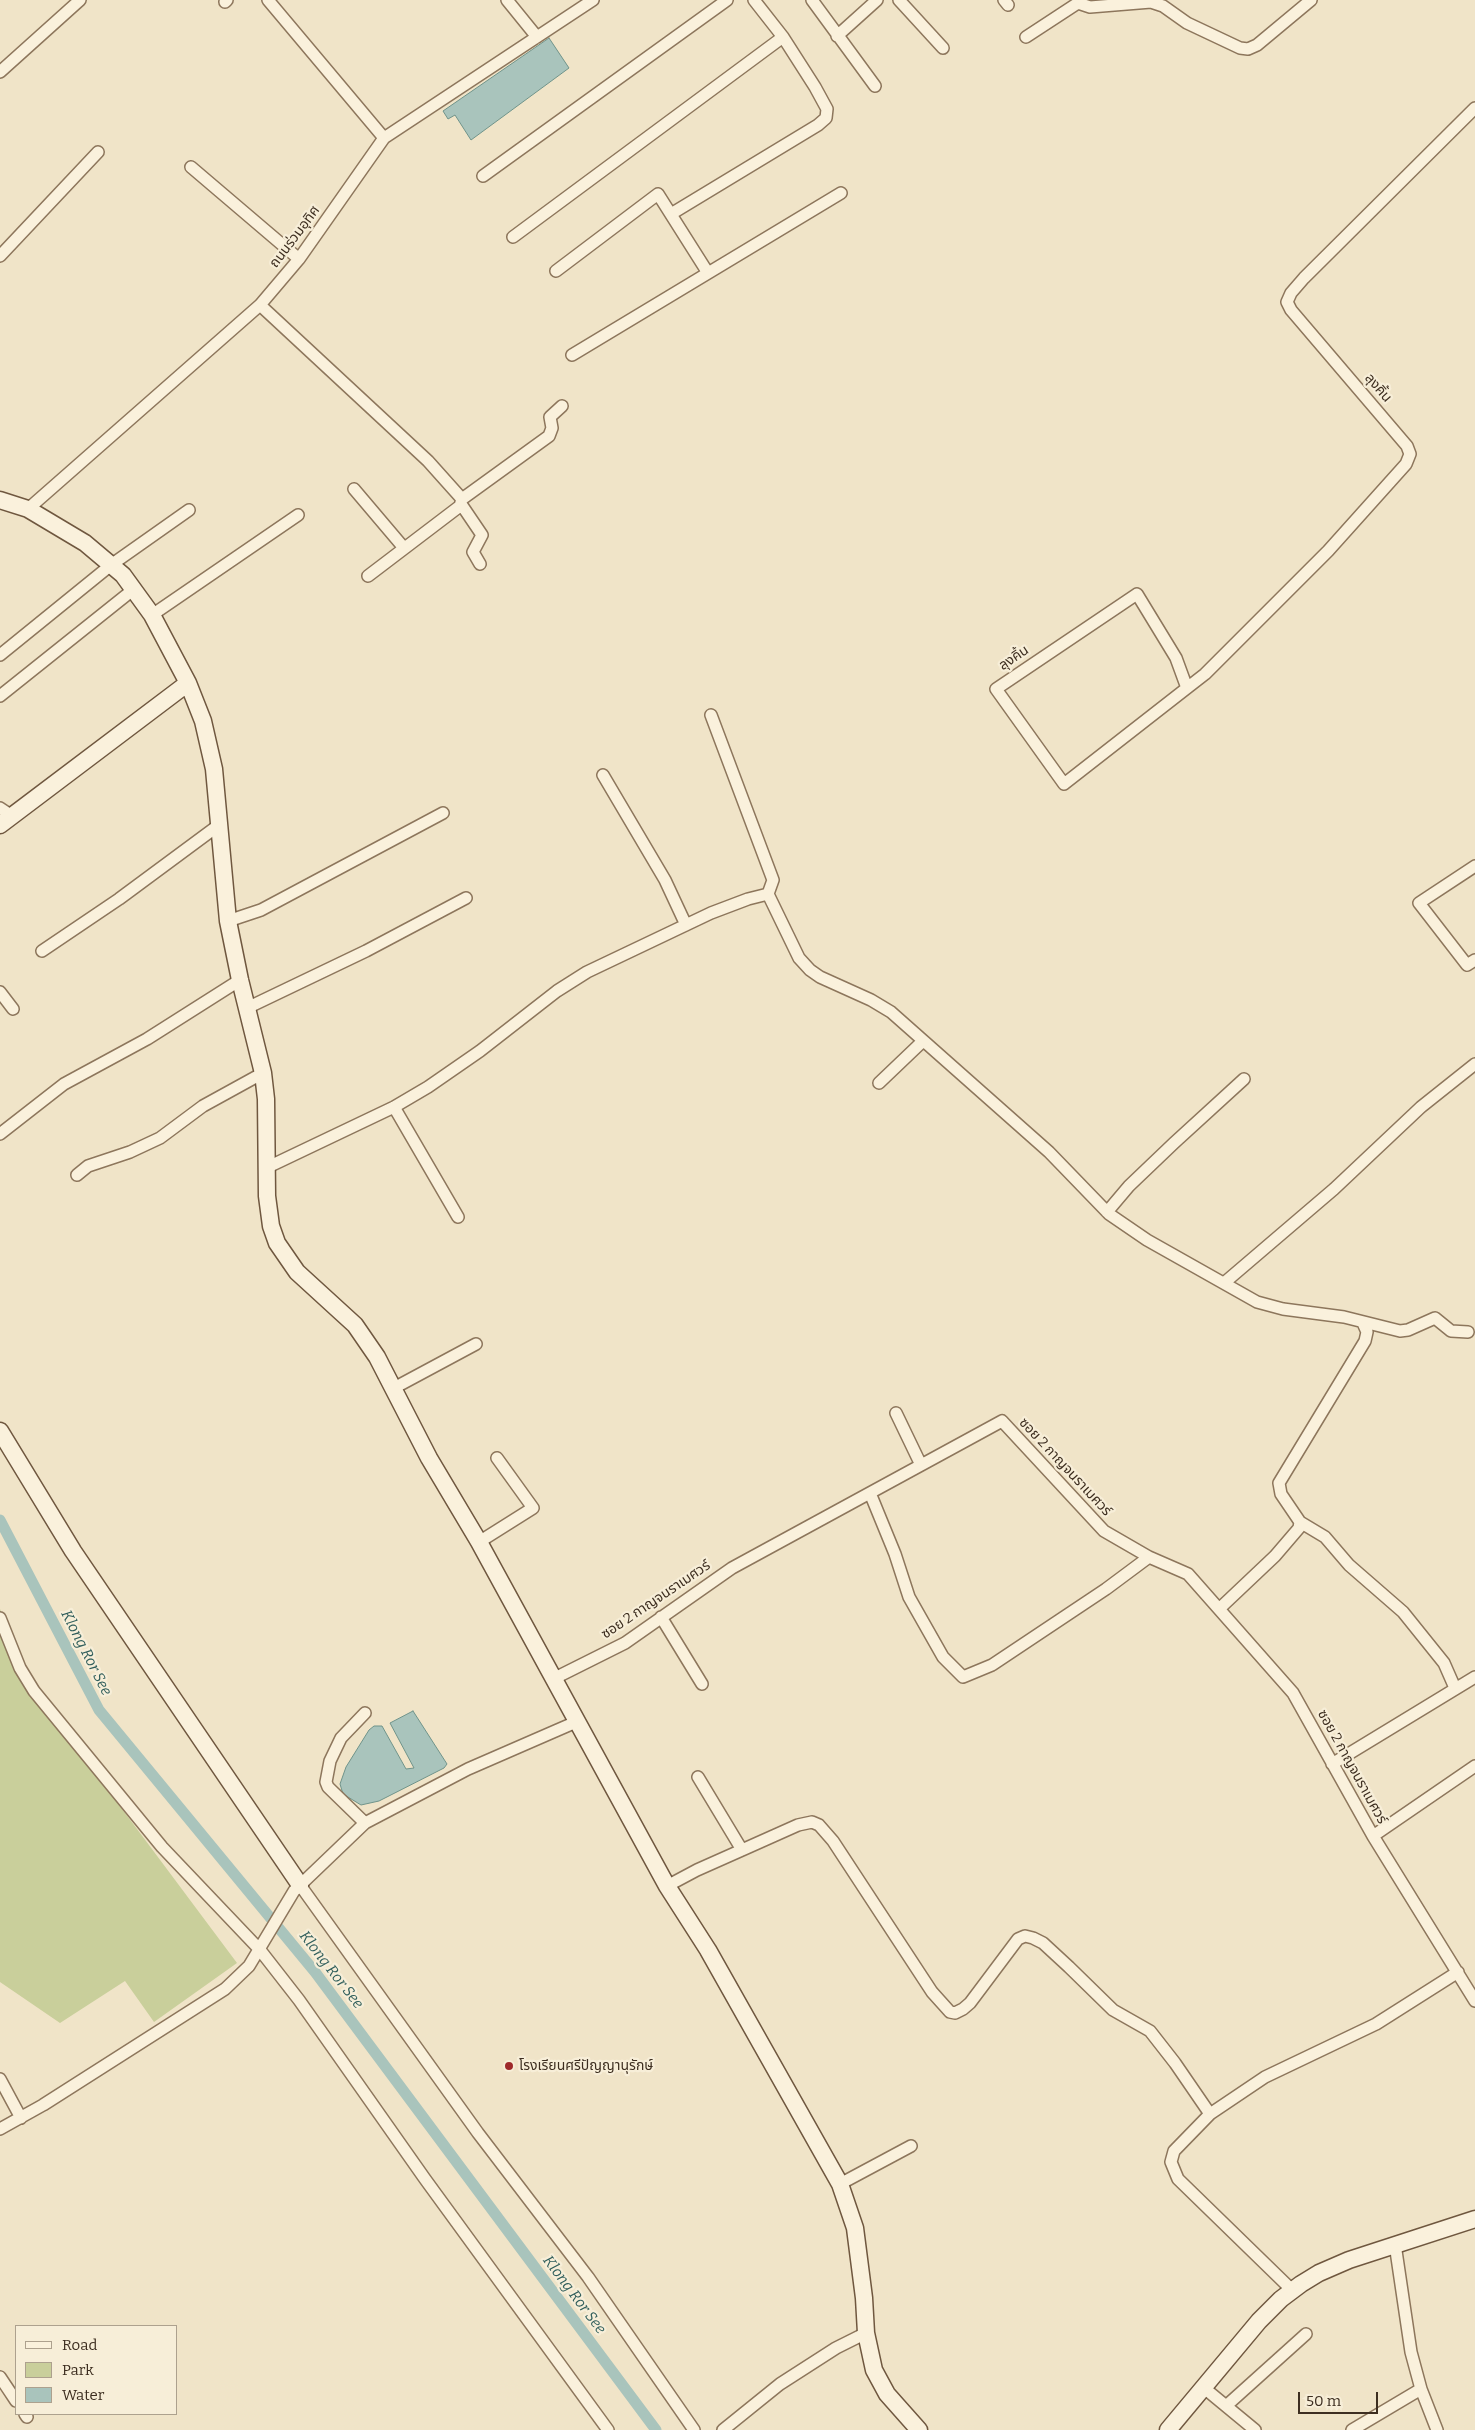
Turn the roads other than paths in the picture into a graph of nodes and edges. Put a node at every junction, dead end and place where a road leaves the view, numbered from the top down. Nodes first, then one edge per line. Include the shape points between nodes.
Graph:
1 (80, 0) edge
2 (268, 0) edge
3 (507, 0) edge
4 (593, 0) edge
5 (727, 0) edge
6 (754, 0) edge
7 (812, 0) edge
8 (877, 0) edge
9 (900, 0) edge
10 (1311, 0) edge
11 (837, 36) junction
12 (537, 37) junction
13 (782, 37) junction
14 (1026, 37) dead end
15 (943, 48) dead end
16 (0, 72) edge
17 (875, 86) dead end
18 (1475, 108) edge
19 (384, 138) junction
20 (98, 152) dead end
21 (191, 167) dead end
22 (483, 176) dead end
23 (841, 193) dead end
24 (671, 214) junction
25 (513, 237) dead end
26 (0, 256) edge
27 (300, 259) junction
28 (556, 271) dead end
29 (708, 273) junction
30 (260, 304) junction
31 (572, 355) dead end
32 (562, 406) dead end
33 (354, 489) dead end
34 (461, 501) junction
35 (2, 504) edge
36 (28, 509) junction
37 (188, 510) dead end
38 (298, 515) dead end
39 (404, 548) junction
40 (480, 564) dead end
41 (111, 565) junction
42 (368, 576) dead end
43 (134, 589) junction
44 (152, 615) junction
45 (0, 655) edge
46 (188, 682) junction
47 (1187, 688) junction
48 (0, 696) edge
49 (711, 715) dead end
50 (603, 776) dead end
51 (443, 813) dead end
52 (4, 816) edge
53 (219, 825) junction
54 (1475, 866) edge
55 (768, 894) junction
56 (466, 898) dead end
57 (228, 921) junction
58 (686, 925) junction
59 (42, 951) dead end
60 (1475, 960) edge
61 (240, 980) junction
62 (0, 992) edge
63 (247, 1008) junction
64 (13, 1009) dead end
65 (922, 1041) junction
66 (1475, 1064) edge
67 (263, 1072) junction
68 (1244, 1080) dead end
69 (879, 1083) dead end
70 (394, 1107) junction
71 (0, 1134) edge
72 (266, 1168) junction
73 (77, 1175) dead end
74 (1108, 1212) junction
75 (458, 1217) dead end
76 (1224, 1283) junction
77 (1364, 1323) junction
78 (1468, 1332) dead end
79 (476, 1344) dead end
80 (394, 1388) junction
81 (896, 1413) dead end
82 (0, 1431) edge
83 (497, 1458) dead end
84 (921, 1465) junction
85 (870, 1493) junction
86 (1300, 1522) junction
87 (479, 1542) junction
88 (1148, 1557) junction
89 (1219, 1609) junction
90 (661, 1617) junction
91 (0, 1618) edge
92 (1475, 1677) edge
93 (553, 1679) junction
94 (702, 1684) dead end
95 (1455, 1688) junction
96 (365, 1713) dead end
97 (576, 1722) junction
98 (1332, 1764) junction
99 (1475, 1766) edge
100 (698, 1777) dead end
101 (365, 1823) junction
102 (1373, 1836) junction
103 (742, 1850) junction
104 (667, 1886) junction
105 (297, 1888) junction
106 (261, 1947) junction
107 (1458, 1972) junction
108 (1475, 2001) edge
109 (0, 2079) edge
110 (1210, 2114) junction
111 (21, 2118) junction
112 (0, 2130) edge
113 (911, 2146) dead end
114 (840, 2184) junction
115 (1475, 2219) edge
116 (1395, 2244) junction
117 (1292, 2290) junction
118 (866, 2333) junction
119 (1306, 2334) dead end
120 (0, 2377) edge
121 (1203, 2387) junction
122 (1421, 2390) junction
123 (15, 2400) edge
124 (1226, 2406) junction
125 (1251, 2429) edge
126 (608, 2430) edge
127 (694, 2430) edge
128 (722, 2430) edge
129 (919, 2430) edge
130 (1168, 2430) edge
131 (1352, 2430) edge
132 (1437, 2430) edge

1 - 16 street
2 - 19 street
3 - 12 street
4 - 12 street, ถนนร่วมอุทิศ
5 - 22 street
6 - 13 street
7 - 11 street
8 - 11 street
9 - 15 street
10 - 14 street via 1258,45 1248,49 1187,23 1163,6 1151,2 1076,4
11 - 17 street
12 - 19 street, ถนนร่วมอุทิศ
13 - 24 street via 826,106 826,118
13 - 25 street
18 - 47 street, ลุงคิ้น via 1304,278 1290,293 1287,302 1290,310 1407,446 1409,461 1328,551
19 - 27 street, ถนนร่วมอุทิศ
20 - 26 street
21 - 27 street
23 - 29 street
24 - 28 street via 658,194
24 - 29 street
27 - 30 street, ถนนร่วมอุทิศ
29 - 31 street
30 - 34 street via 428,461
30 - 36 street, ถนนร่วมอุทิศ
32 - 34 street via 550,416 552,428 549,436
33 - 39 street
34 - 39 street
34 - 40 street via 482,534 473,552
35 - 36 street
36 - 41 street via 85,544
37 - 41 street
38 - 44 street
39 - 42 street
41 - 43 street
41 - 45 street
43 - 44 street
43 - 48 street
44 - 46 street
46 - 52 street
46 - 53 street via 203,721 213,764
47 - 47 street, ลุงคิ้น via 1064,784 996,689 1137,594 1176,658
49 - 55 street via 773,880
50 - 58 street via 660,872
51 - 57 street via 261,910
53 - 57 street
53 - 59 street
54 - 60 street via 1419,904 1467,965
55 - 58 street
55 - 65 street via 798,958 810,970 890,1012
56 - 63 street
57 - 61 street
58 - 70 street via 571,982 459,1066
61 - 63 street
61 - 71 street via 147,1039 64,1084
62 - 64 street
63 - 67 street
65 - 69 street
65 - 74 street via 1059,1162
66 - 76 street via 1421,1107 1327,1195
67 - 72 street
67 - 73 street via 203,1106 160,1138 88,1166
68 - 74 street via 1174,1142 1129,1186
70 - 72 street
70 - 75 street
72 - 80 street via 269,1216 281,1251 297,1272 355,1324
74 - 76 street via 1147,1240
76 - 77 street via 1257,1302
77 - 78 street via 1404,1332 1435,1318 1451,1331
77 - 86 street via 1365,1341 1280,1479 1281,1494
79 - 80 street
80 - 87 street via 429,1458
81 - 84 street
82 - 105 street via 73,1551
83 - 87 street via 533,1508
84 - 85 street, ซอย 2 กาญจนราเมศวร์
84 - 88 street, ซอย 2 กาญจนราเมศวร์ via 1002,1421 1104,1530
85 - 88 street via 913,1606 943,1657 962,1677 992,1665
85 - 90 street, ซอย 2 กาญจนราเมศวร์ via 732,1568
86 - 89 street via 1296,1532 1275,1556
86 - 95 street via 1325,1537 1349,1565 1403,1612 1444,1663
87 - 93 street
88 - 89 street, ซอย 2 กาญจนราเมศวร์ via 1188,1574
89 - 98 street, ซอย 2 กาญจนราเมศวร์ via 1293,1693
90 - 93 street, ซอย 2 กาญจนราเมศวร์ via 625,1642
90 - 94 street
91 - 106 street via 20,1668 34,1691 162,1847
92 - 95 street
93 - 97 street
95 - 98 street
96 - 101 street via 341,1738 330,1761 326,1782
97 - 101 street via 468,1770
97 - 104 street
98 - 102 street, ซอย 2 กาญจนราเมศวร์
99 - 102 street
100 - 103 street
101 - 105 street
102 - 107 street, ซอย 2 กาญจนราเมศวร์
103 - 104 street
103 - 110 street via 798,1825 812,1822 819,1825 932,1992 950,2012 955,2013 970,2003 1018,1939 1025,1936 1033,1938 1056,1955 1114,2010 1150,2031
104 - 114 street via 708,1950
105 - 106 street
105 - 127 street via 588,2277
106 - 111 street via 249,1966 225,1989
106 - 126 street
107 - 108 street, ซอย 2 กาญจนราเมศวร์
107 - 110 street via 1376,2024 1275,2072
109 - 111 street
110 - 117 street via 1174,2151 1172,2168 1182,2183
111 - 112 street
113 - 114 street
114 - 118 street via 855,2228
115 - 116 street
116 - 117 street via 1329,2268
116 - 122 street via 1411,2352
117 - 121 street via 1259,2320
118 - 128 street via 780,2384
118 - 129 street via 878,2381
119 - 124 street
120 - 123 street
121 - 124 street
121 - 130 street
122 - 131 street
122 - 132 street
124 - 125 street

